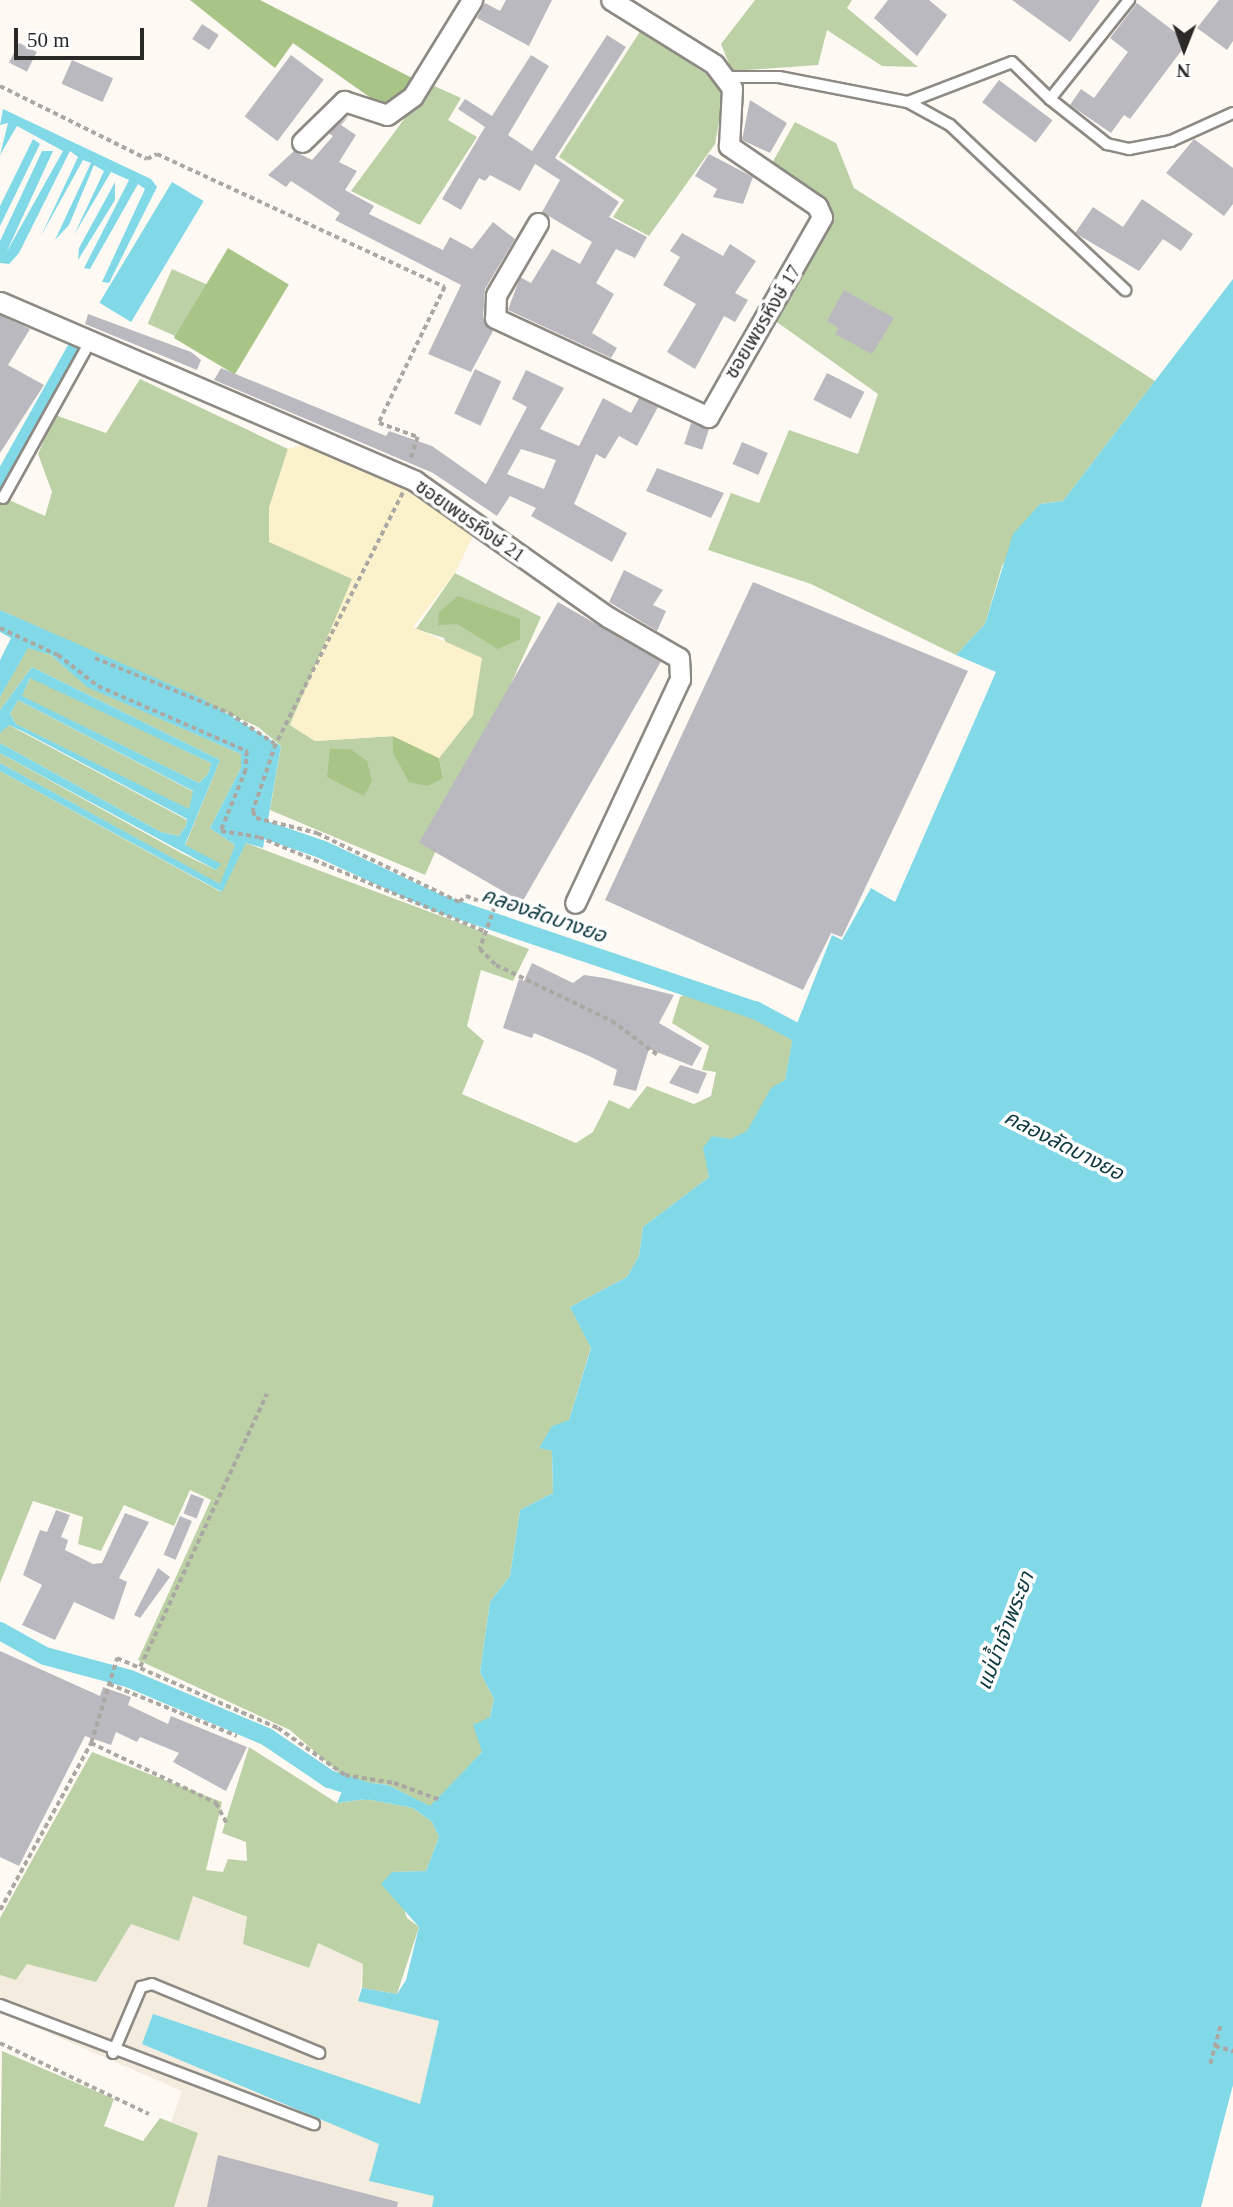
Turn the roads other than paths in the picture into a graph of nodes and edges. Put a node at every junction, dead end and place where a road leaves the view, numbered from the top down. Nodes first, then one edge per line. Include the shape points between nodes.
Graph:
1 (472, 0) edge
2 (611, 0) edge
3 (1129, 0) edge
4 (724, 77) junction
5 (1050, 99) junction
6 (908, 102) junction
7 (1233, 113) edge
8 (302, 142) dead end
9 (538, 223) dead end
10 (1125, 290) dead end
11 (0, 302) edge
12 (90, 342) junction
13 (4, 498) dead end
14 (575, 903) dead end
15 (0, 2006) edge
16 (113, 2053) junction
17 (319, 2053) dead end
18 (314, 2124) dead end

1 - 8 street via 413,96 387,115 344,102
2 - 4 street via 714,64
3 - 5 lane
4 - 6 lane via 779,76
4 - 9 street, ซอยเพชรหึงษ์ 17 via 735,107 729,146 817,206 822,217 708,417 495,318 496,295
5 - 6 lane via 1012,62
5 - 7 lane via 1107,144 1129,149 1171,141
6 - 10 lane via 950,125
11 - 12 street, ซอยเพชรหึงษ์ 21
12 - 13 lane
12 - 14 street, ซอยเพชรหึงษ์ 21 via 408,478 608,617 679,658 680,678
15 - 16 lane
16 - 17 lane via 141,1987 152,1984
16 - 18 lane

